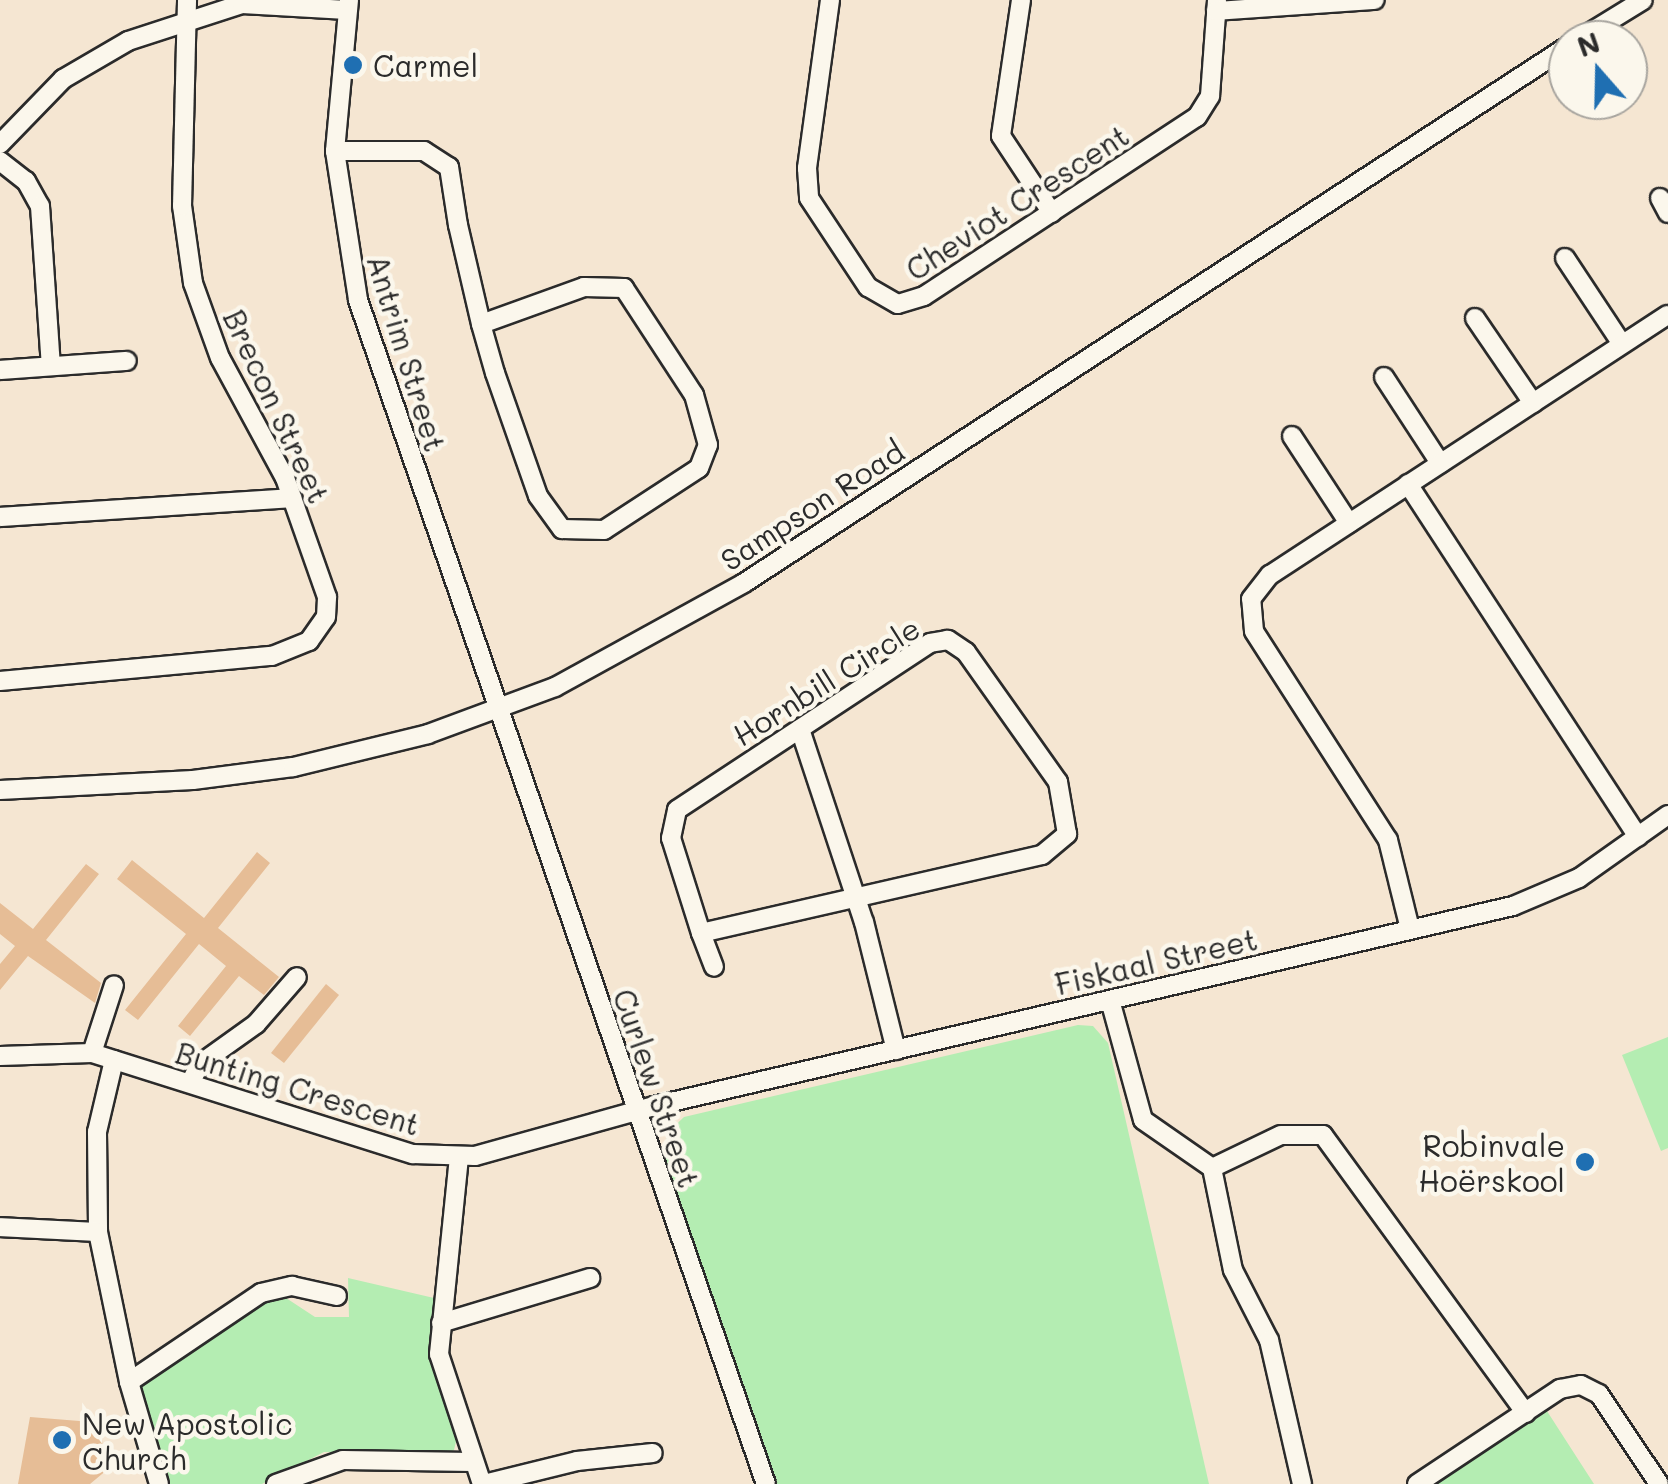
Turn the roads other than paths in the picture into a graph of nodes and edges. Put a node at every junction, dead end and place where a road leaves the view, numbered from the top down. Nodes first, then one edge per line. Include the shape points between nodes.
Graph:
1 (187, 0) edge
2 (830, 0) edge
3 (1020, 0) edge
4 (1375, 0) edge
5 (1642, 0) edge
6 (348, 5) edge
7 (1217, 5) edge
8 (190, 20) junction
9 (1610, 20) edge
10 (1548, 59) edge
11 (0, 144) edge
12 (335, 151) junction
13 (0, 161) edge
14 (1052, 212) junction
15 (1565, 258) dead end
16 (1668, 314) edge
17 (1475, 318) dead end
18 (481, 324) junction
19 (1622, 344) junction
20 (126, 360) dead end
21 (51, 366) junction
22 (0, 370) edge
23 (1384, 377) dead end
24 (1533, 403) junction
25 (1292, 436) dead end
26 (1440, 464) junction
27 (1408, 484) junction
28 (292, 498) junction
29 (0, 517) edge
30 (1349, 523) junction
31 (0, 681) edge
32 (498, 710) junction
33 (800, 729) junction
34 (0, 790) edge
35 (1668, 815) edge
36 (1638, 836) junction
37 (856, 896) junction
38 (1410, 930) junction
39 (701, 932) junction
40 (714, 967) dead end
41 (297, 977) dead end
42 (114, 985) dead end
43 (1110, 1000) junction
44 (896, 1050) junction
45 (92, 1053) junction
46 (0, 1056) edge
47 (114, 1060) junction
48 (190, 1083) junction
49 (636, 1111) junction
50 (459, 1158) junction
51 (1212, 1168) junction
52 (0, 1227) edge
53 (98, 1232) junction
54 (590, 1278) dead end
55 (336, 1296) dead end
56 (440, 1323) junction
57 (129, 1382) junction
58 (1526, 1413) junction
59 (653, 1453) dead end
60 (472, 1462) junction
61 (160, 1484) edge
62 (276, 1484) edge
63 (483, 1484) edge
64 (766, 1484) edge
65 (1302, 1484) edge
66 (1417, 1484) edge
67 (1659, 1484) edge

1 - 8 street, Brecon Street
2 - 14 street, Cheviot Crescent via 807,168 809,198 877,296 898,304 924,296
3 - 14 street via 1001,136
4 - 7 street
5 - 9 street
6 - 8 street via 258,3
6 - 12 street, Antrim Street
7 - 14 street, Cheviot Crescent via 1211,86 1202,111
8 - 11 street via 82,66
8 - 28 street, Brecon Street via 182,206 193,283 220,358
10 - 32 street, Sampson Road via 693,615 609,662
12 - 18 street via 424,150 443,160 452,175
12 - 32 street, Antrim Street via 358,300
13 - 21 street via 26,182 40,206
15 - 19 street
16 - 19 street
17 - 24 street
18 - 18 street via 538,496 562,529 604,530 699,468 708,445 694,395 624,288 584,287
19 - 24 street
20 - 21 street
21 - 22 street
23 - 26 street
24 - 26 street
25 - 30 street
26 - 27 street
27 - 30 street
27 - 36 street
28 - 29 street
28 - 31 street, Brecon Street via 328,607 318,632 303,645 263,657
30 - 38 street via 1262,582 1250,620 1381,825
32 - 34 street, Sampson Road via 394,744 293,766 194,780
32 - 49 street, Curlew Street
33 - 37 street
33 - 37 street, Hornbill Circle via 930,643 948,640 966,652 1058,782 1067,834 1052,849
33 - 39 street, Hornbill Circle via 688,800 672,818 671,838
35 - 36 street, Fiskaal Street
36 - 38 street, Fiskaal Street via 1546,894
37 - 39 street, Hornbill Circle
37 - 44 street
38 - 43 street, Fiskaal Street
39 - 40 street, Hornbill Circle
41 - 48 street via 256,1024 200,1064
42 - 45 street
43 - 44 street, Fiskaal Street
43 - 51 street via 1143,1120
44 - 49 street, Fiskaal Street
45 - 46 street, Bunting Crescent
45 - 47 street, Bunting Crescent
47 - 48 street, Bunting Crescent
47 - 53 street via 97,1132
48 - 50 street, Bunting Crescent via 391,1148
49 - 50 street, Bunting Crescent
49 - 64 street, Curlew Street
50 - 56 street
51 - 58 street via 1281,1135 1324,1135
51 - 65 street via 1233,1270 1269,1340
52 - 53 street
53 - 57 street
54 - 56 street
55 - 57 street via 292,1286 261,1293
56 - 60 street via 441,1371
57 - 61 street
58 - 66 street
58 - 67 street via 1560,1389 1589,1387
59 - 63 street via 577,1461
60 - 62 street via 343,1460
60 - 63 street

